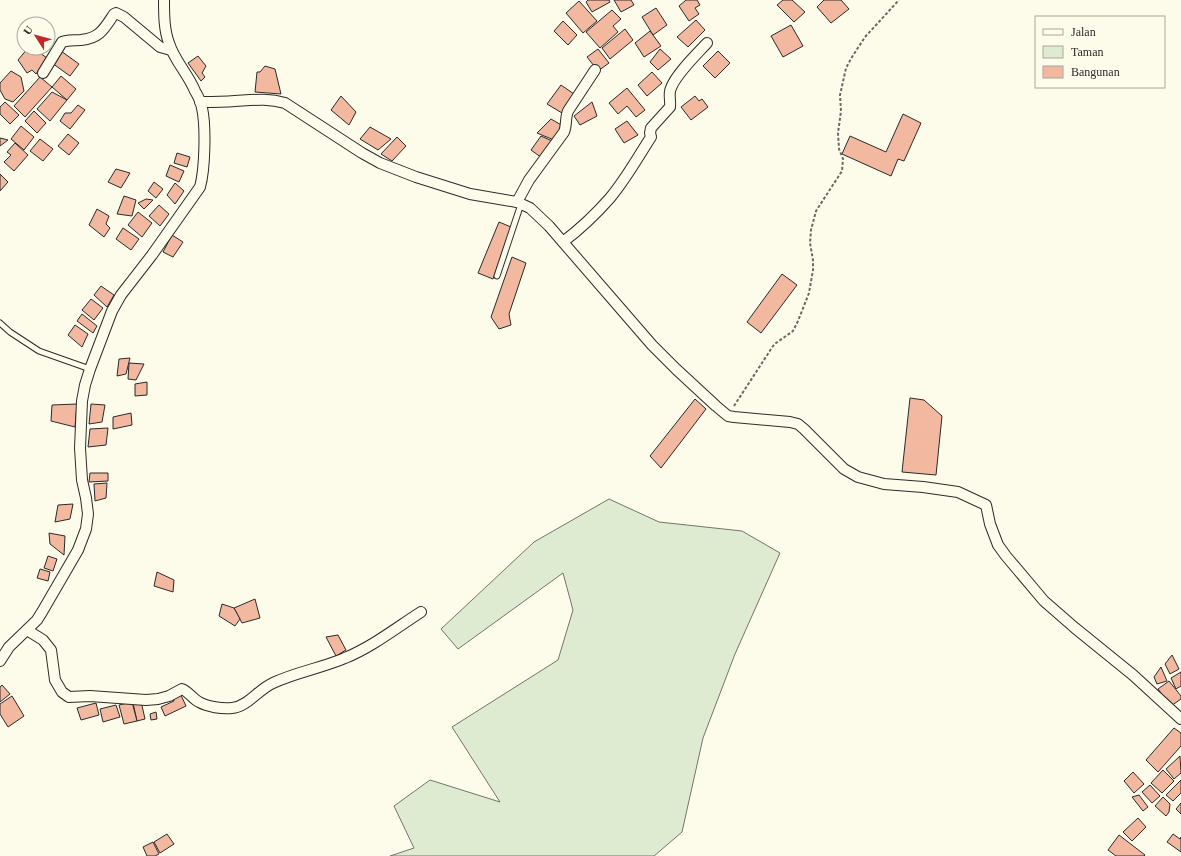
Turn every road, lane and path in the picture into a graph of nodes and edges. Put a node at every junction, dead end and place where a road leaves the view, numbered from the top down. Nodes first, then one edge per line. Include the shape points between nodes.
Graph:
1 (164, 0) edge
2 (899, 0) edge
3 (707, 43) dead end
4 (171, 50) junction
5 (595, 70) dead end
6 (43, 73) dead end
7 (200, 102) junction
8 (519, 203) junction
9 (563, 242) junction
10 (497, 276) dead end
11 (0, 323) edge
12 (90, 369) junction
13 (728, 416) junction
14 (421, 612) dead end
15 (27, 630) junction
16 (0, 661) edge
17 (1181, 719) edge

1 - 4 street
2 - 13 path via 865,37 846,68 840,95 838,133 843,165 838,178 816,211 810,243 813,270 809,293 798,321 793,331 773,346
3 - 9 street via 672,85 669,95 670,107 651,128 651,137 625,178 599,209
4 - 6 street via 160,47 124,17 114,13 97,36 62,42
4 - 7 street
5 - 8 street via 566,115 564,132 529,180
7 - 8 street via 267,99 285,103 362,154 380,163 470,194
7 - 12 street via 204,151 200,187 121,295 112,311
8 - 9 street via 530,208
8 - 10 lane
9 - 13 street via 652,345
11 - 12 lane via 39,351
12 - 15 street via 82,401 80,448 88,514 86,528 78,550 48,604
13 - 17 street via 798,424 844,469 858,477 884,484 958,492 986,505 998,546 1044,601 1133,675
14 - 15 street via 352,655 272,683 242,706 231,709 199,702 182,689 169,696 146,700 69,697 62,692 55,680 51,650 43,640
15 - 16 street via 9,647

